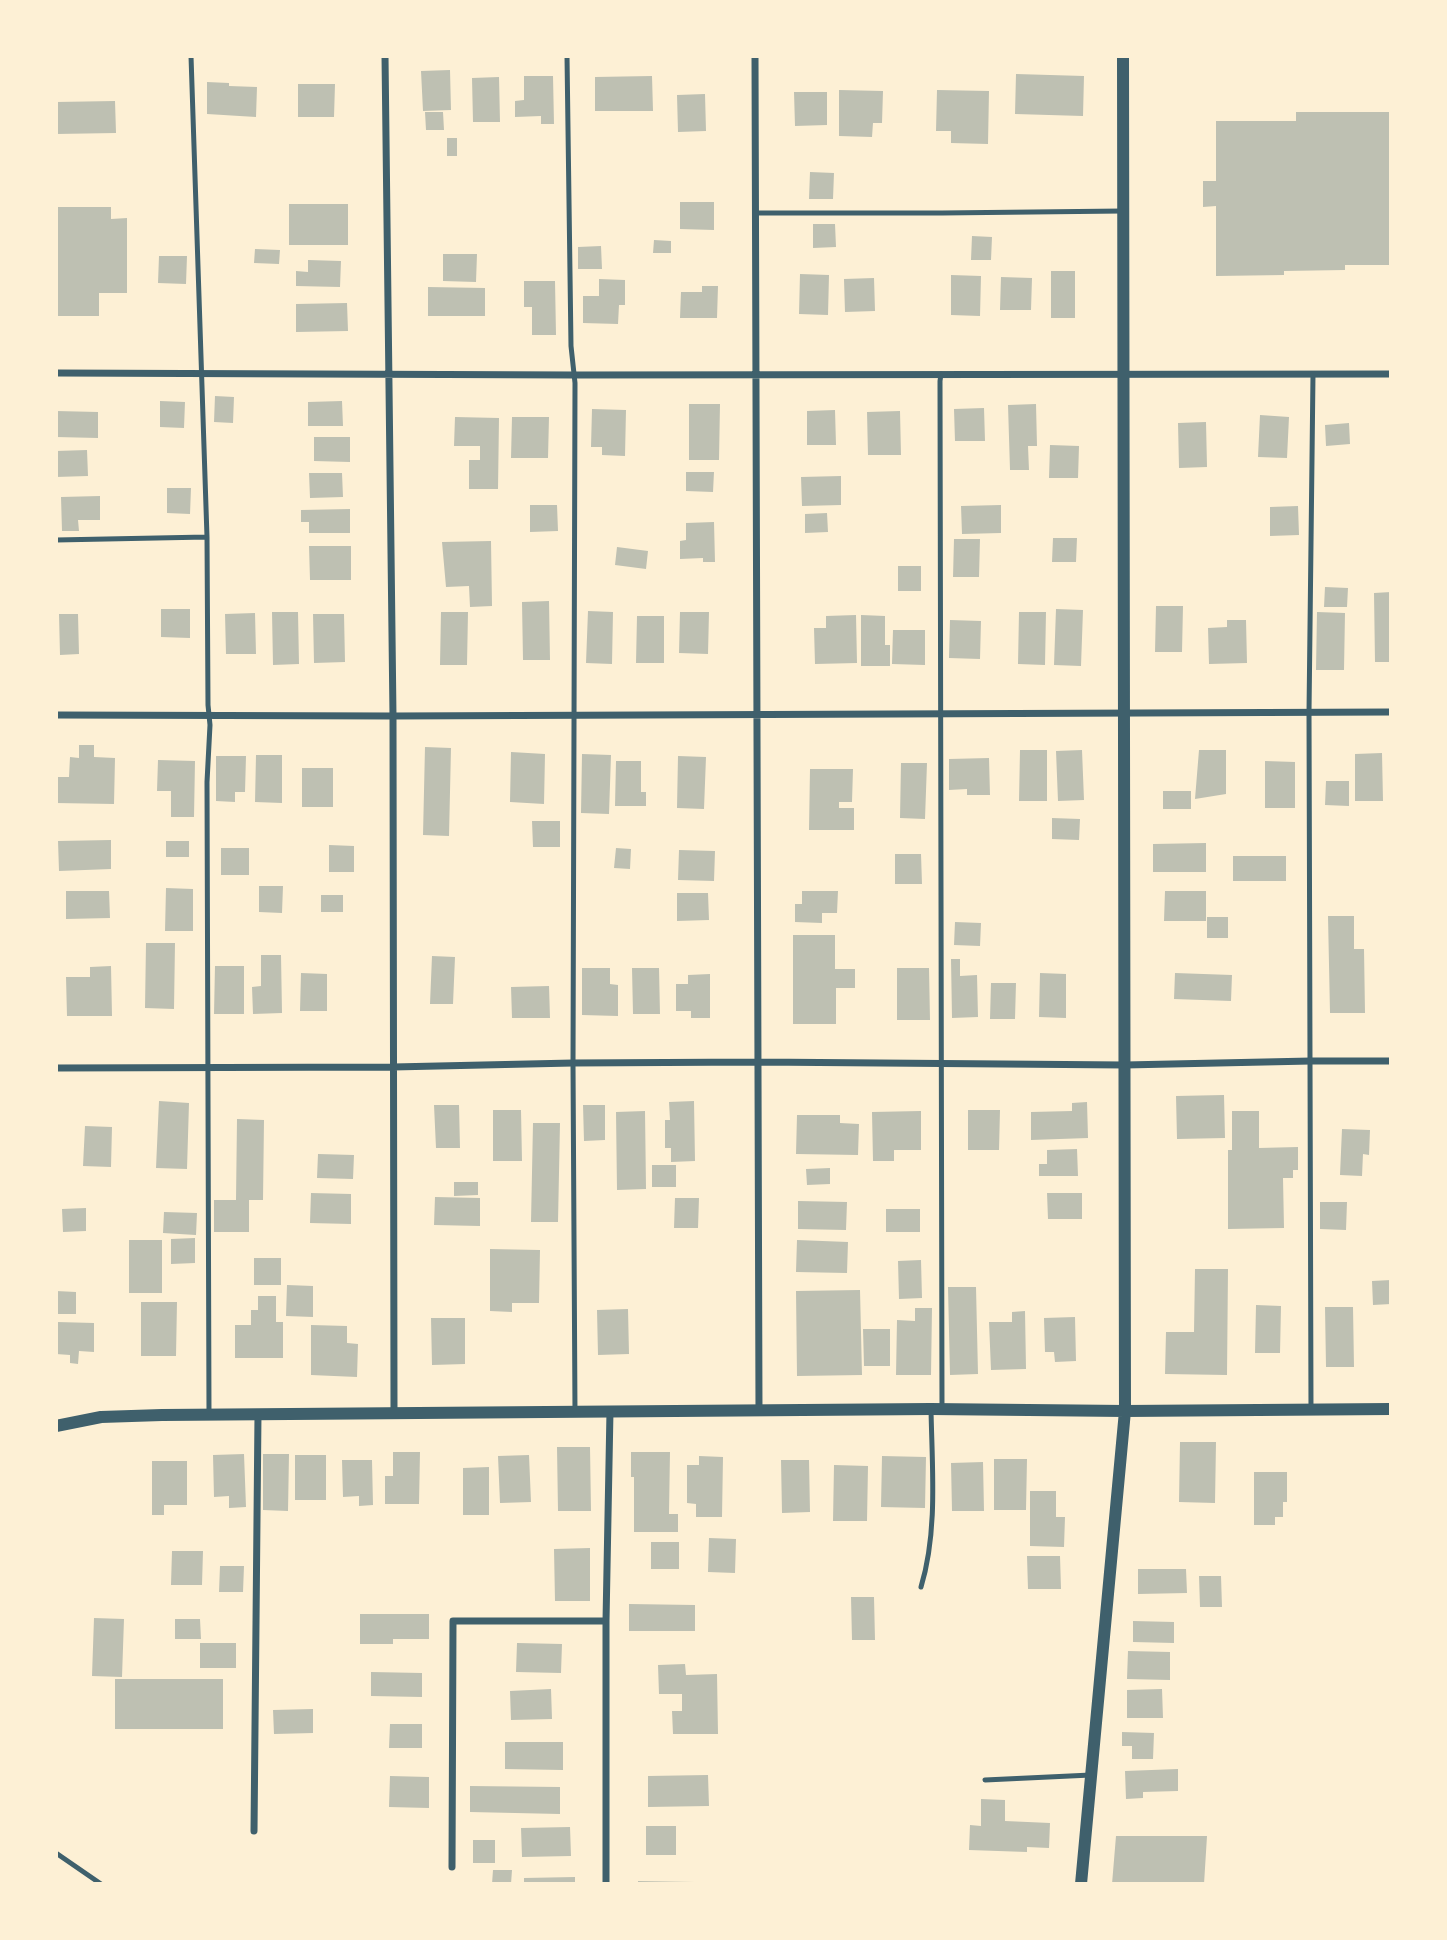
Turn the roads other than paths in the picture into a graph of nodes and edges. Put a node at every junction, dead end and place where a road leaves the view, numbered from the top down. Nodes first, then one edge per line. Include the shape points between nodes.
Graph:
1 (191, 56) edge
2 (385, 56) edge
3 (567, 56) edge
4 (755, 56) edge
5 (1124, 56) edge
6 (1124, 211) junction
7 (755, 213) junction
8 (56, 373) edge
9 (202, 373) junction
10 (390, 374) junction
11 (757, 374) junction
12 (941, 374) junction
13 (1125, 374) junction
14 (1314, 374) junction
15 (1391, 374) edge
16 (574, 375) junction
17 (207, 537) junction
18 (56, 540) edge
19 (1310, 712) junction
20 (1391, 712) edge
21 (1125, 714) junction
22 (56, 715) edge
23 (209, 715) junction
24 (758, 715) junction
25 (942, 715) junction
26 (393, 716) junction
27 (575, 716) junction
28 (1311, 1061) junction
29 (1391, 1061) edge
30 (758, 1062) junction
31 (573, 1063) junction
32 (940, 1065) junction
33 (1125, 1065) junction
34 (209, 1067) junction
35 (393, 1067) junction
36 (56, 1068) edge
37 (936, 1409) junction
38 (1391, 1409) edge
39 (759, 1410) junction
40 (1311, 1410) junction
41 (610, 1411) junction
42 (1125, 1411) junction
43 (575, 1412) junction
44 (394, 1413) junction
45 (209, 1414) junction
46 (258, 1414) junction
47 (56, 1426) edge
48 (921, 1587) dead end
49 (606, 1621) junction
50 (1091, 1774) junction
51 (985, 1780) dead end
52 (254, 1831) dead end
53 (56, 1853) edge
54 (452, 1867) dead end
55 (102, 1884) edge
56 (606, 1884) edge
57 (1081, 1884) edge

1 - 9 lane
2 - 10 street
3 - 16 lane
4 - 7 street
5 - 6 street
6 - 7 lane
6 - 13 street
7 - 11 street
8 - 9 street
9 - 10 street
9 - 17 lane
10 - 16 street
10 - 26 street
11 - 12 street
11 - 16 street
11 - 24 street
12 - 13 street
12 - 25 lane
13 - 14 street
13 - 21 street
14 - 15 street
14 - 19 lane
16 - 27 lane
17 - 18 lane
17 - 23 lane
19 - 20 street
19 - 21 street
19 - 28 lane
21 - 25 street
21 - 33 street
22 - 23 street
23 - 26 street
23 - 34 lane
24 - 25 street
24 - 27 street
24 - 30 street
25 - 32 lane
26 - 27 street
26 - 35 street
27 - 31 lane
28 - 29 street
28 - 33 street
28 - 40 lane
30 - 31 street
30 - 32 street
30 - 39 street
31 - 35 street
31 - 43 lane
32 - 33 street
32 - 37 lane
33 - 42 street
34 - 35 street
34 - 36 street
34 - 45 lane
35 - 44 street
37 - 39 street
37 - 42 street
37 - 48 lane via 932,1513
38 - 40 street
39 - 41 street
40 - 42 street
41 - 43 street
41 - 49 street
42 - 50 street
43 - 44 street
44 - 46 street
45 - 46 street
45 - 47 street via 115,1416
46 - 52 street
49 - 54 street via 453,1621
49 - 56 street
50 - 51 lane
50 - 57 street
53 - 55 lane

